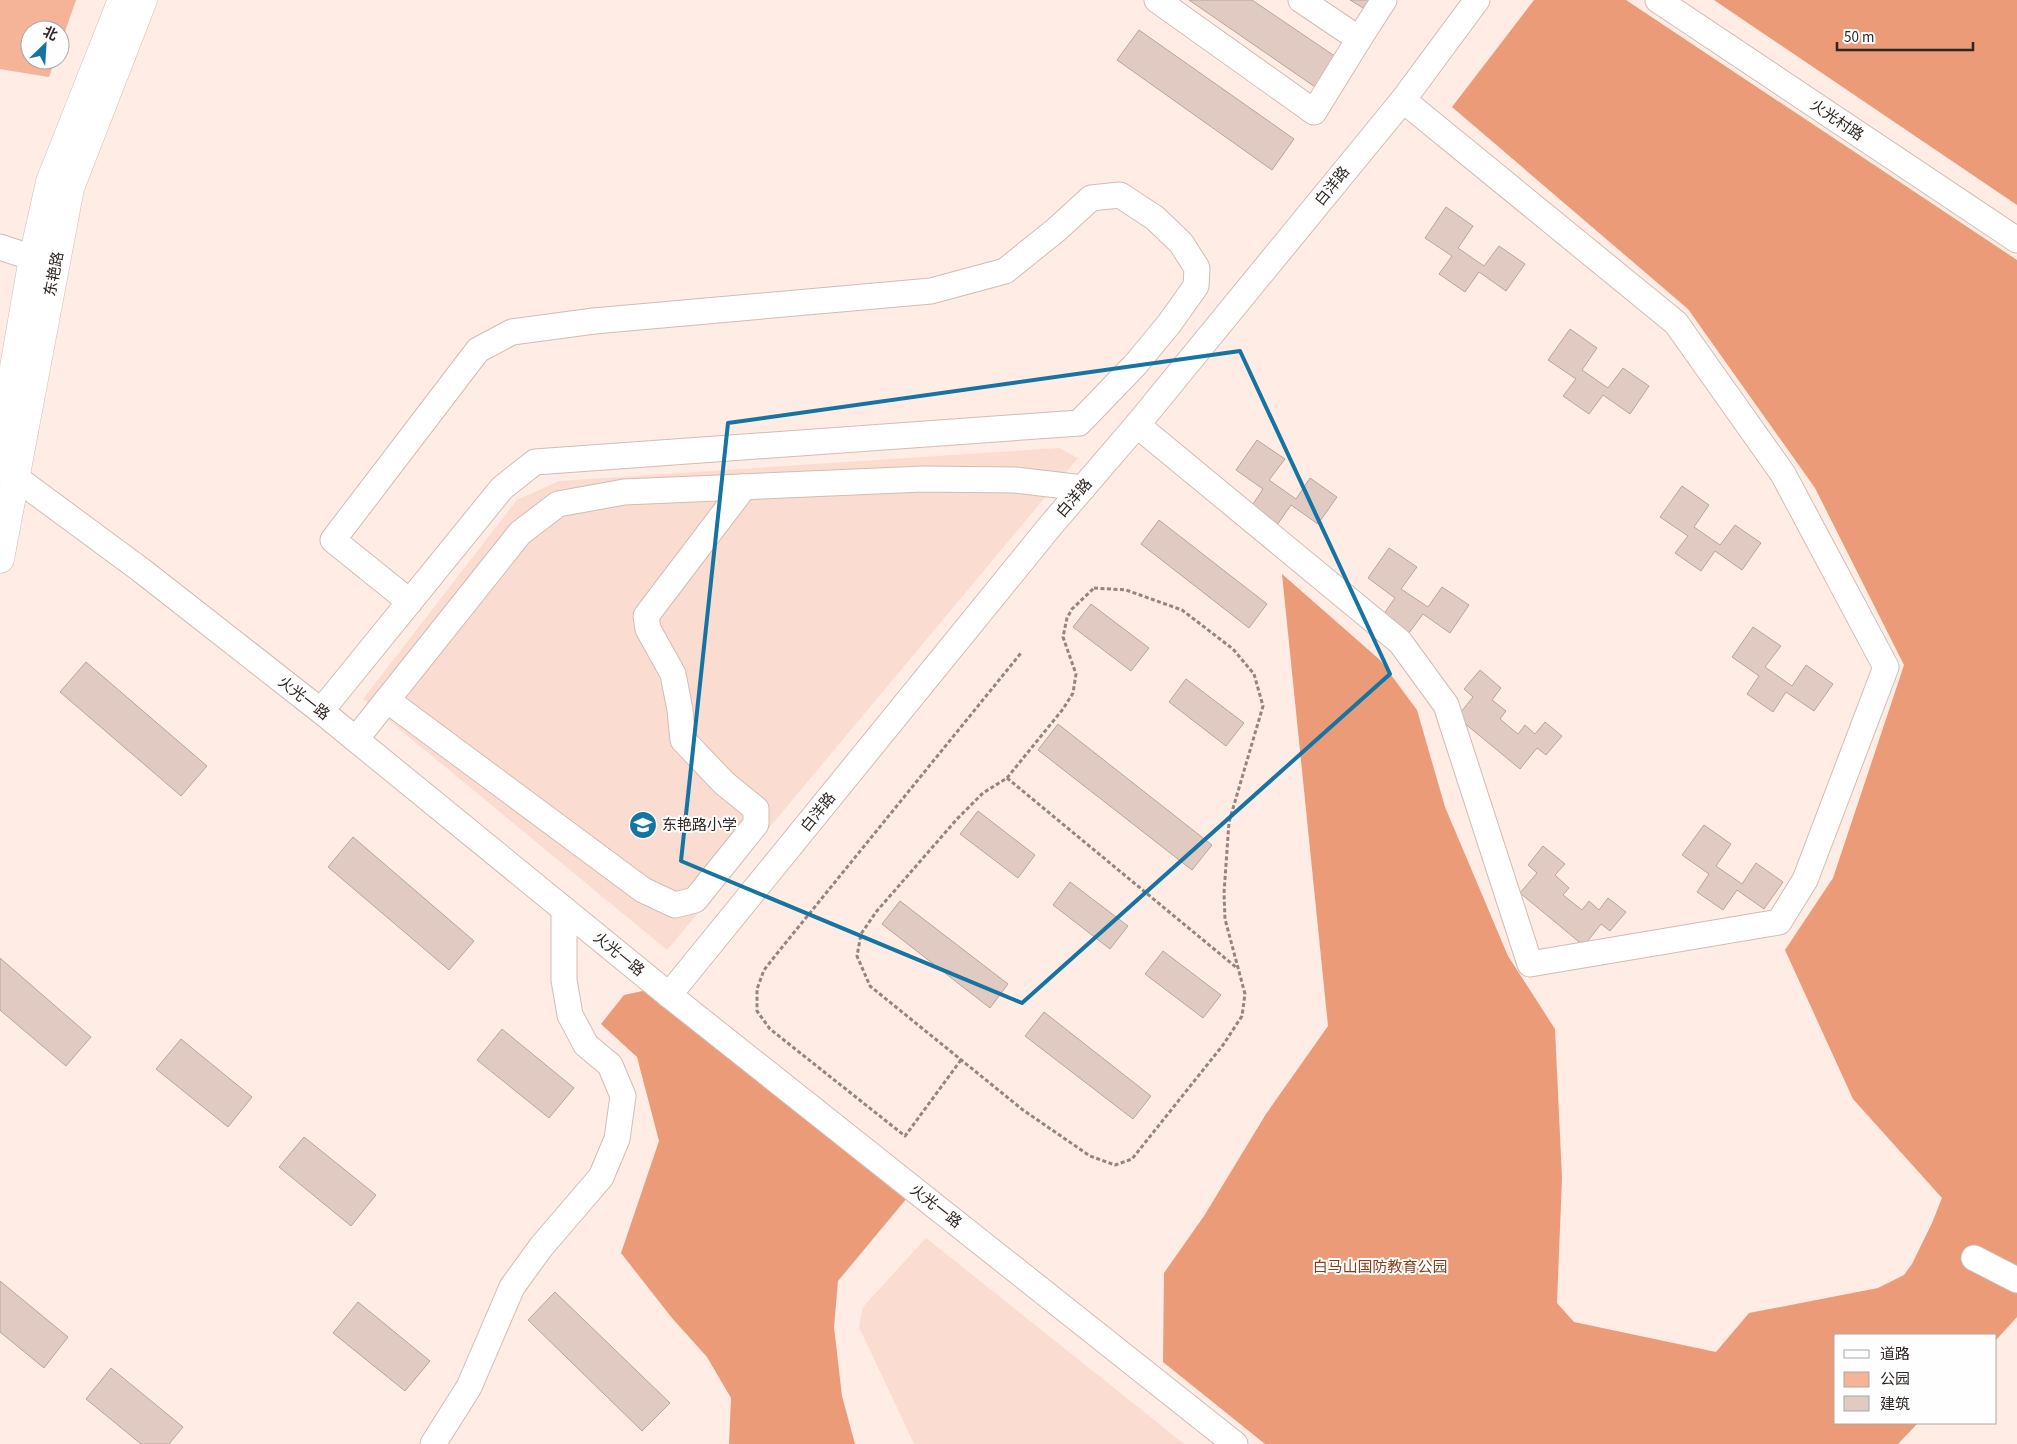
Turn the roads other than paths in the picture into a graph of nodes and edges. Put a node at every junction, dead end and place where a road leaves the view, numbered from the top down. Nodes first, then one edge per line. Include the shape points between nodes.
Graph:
1 (122, 0) edge
2 (143, 0) edge
3 (1157, 0) edge
4 (1301, 0) edge
5 (1384, 0) edge
6 (1476, 0) edge
7 (1658, 0) edge
8 (1358, 39) junction
9 (1403, 100) junction
10 (2017, 240) edge
11 (0, 247) edge
12 (33, 258) junction
13 (1137, 425) junction
14 (0, 448) edge
15 (8, 472) edge
16 (744, 487) junction
17 (1083, 488) junction
18 (0, 559) edge
19 (410, 602) junction
20 (387, 700) junction
21 (321, 711) junction
22 (356, 739) junction
23 (564, 909) junction
24 (669, 995) junction
25 (1974, 1258) dead end
26 (2017, 1280) edge
27 (432, 1444) edge
28 (1235, 1444) edge

1 - 12 main road, 东艳路 via 50,182
2 - 15 main road, 东艳路 via 70,188
3 - 8 street via 1314,112
4 - 8 street
5 - 8 street
6 - 9 street, 白洋路
7 - 10 street, 火光村路
9 - 13 street, 白洋路
9 - 13 street via 1676,323 1783,474 1886,667 1805,880 1779,922 1530,964 1446,705 1400,642
11 - 12 street
12 - 14 main road, 东艳路
13 - 17 street, 白洋路
15 - 18 main road, 东艳路
15 - 21 street, 火光一路 via 141,570
16 - 17 street via 923,478 1015,480
16 - 20 street via 624,492 558,504 520,533
16 - 20 street via 646,616 648,629 673,674 683,740 756,809 756,824 695,900 675,905 643,890
17 - 24 street, 白洋路
19 - 19 street via 332,540 478,350 512,332 594,321 931,291 1005,271 1091,198 1120,195 1156,218 1181,243 1197,268 1196,286 1169,324 1079,423 535,462 502,488
19 - 21 street
20 - 22 street
21 - 22 street, 火光一路
22 - 23 street, 火光一路
23 - 24 street, 火光一路
23 - 27 street via 564,980 570,1015 586,1046 610,1065 622,1096 617,1139 601,1176 512,1287 469,1387
24 - 28 street, 火光一路
25 - 26 street

